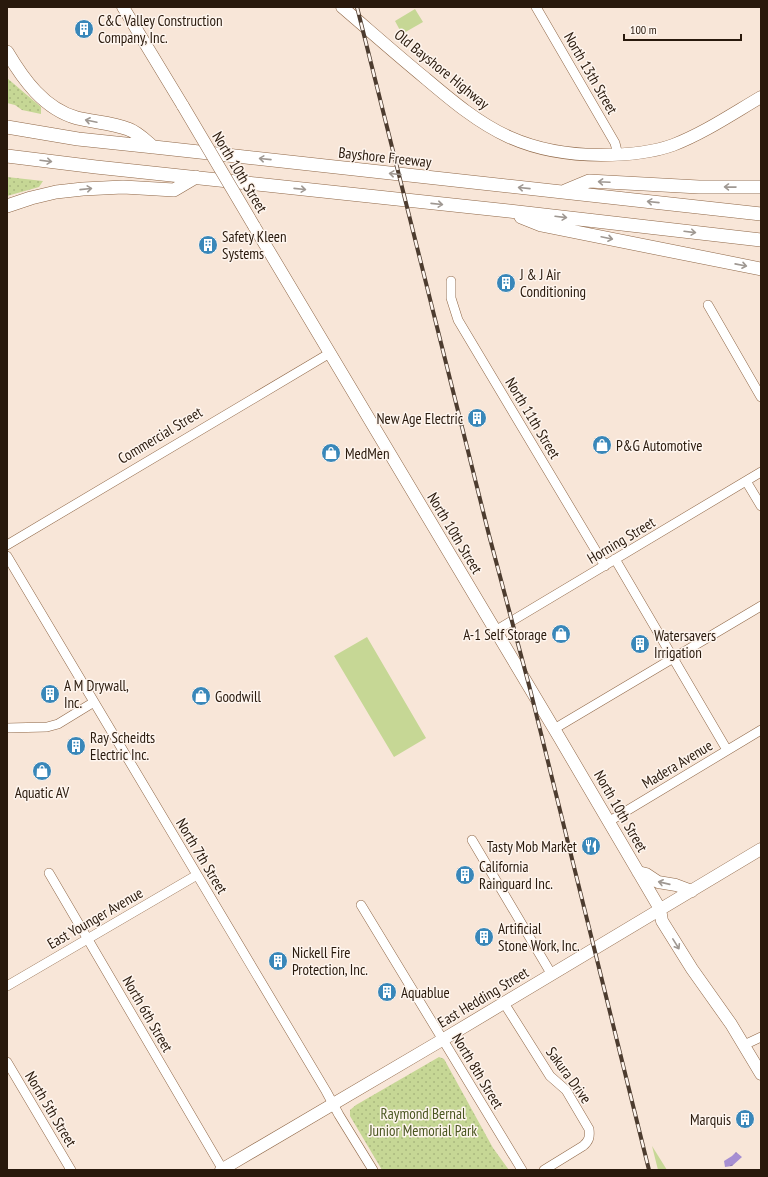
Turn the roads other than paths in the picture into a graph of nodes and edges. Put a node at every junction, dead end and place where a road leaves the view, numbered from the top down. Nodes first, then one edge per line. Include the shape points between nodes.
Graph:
1 (123, 7) edge
2 (342, 7) edge
3 (536, 7) edge
4 (7, 52) edge
5 (761, 97) edge
6 (7, 127) edge
7 (154, 147) junction
8 (618, 155) junction
9 (7, 156) edge
10 (196, 177) junction
11 (761, 187) edge
12 (563, 192) junction
13 (7, 206) edge
14 (509, 211) junction
15 (761, 214) edge
16 (761, 240) edge
17 (761, 269) edge
18 (451, 281) dead end
19 (708, 305) dead end
20 (330, 353) junction
21 (761, 397) edge
22 (761, 472) edge
23 (746, 481) junction
24 (761, 506) edge
25 (7, 545) edge
26 (7, 556) edge
27 (615, 560) junction
28 (605, 566) junction
29 (761, 606) edge
30 (496, 632) junction
31 (672, 659) junction
32 (94, 702) junction
33 (7, 728) edge
34 (554, 729) junction
35 (761, 730) edge
36 (727, 750) junction
37 (608, 822) junction
38 (472, 840) dead end
39 (761, 849) edge
40 (638, 872) junction
41 (48, 873) dead end
42 (196, 875) junction
43 (692, 891) junction
44 (361, 905) dead end
45 (660, 909) junction
46 (88, 938) junction
47 (552, 975) junction
48 (7, 986) edge
49 (504, 1003) junction
50 (761, 1037) edge
51 (442, 1040) junction
52 (744, 1045) junction
53 (7, 1062) edge
54 (761, 1074) edge
55 (333, 1104) junction
56 (71, 1170) edge
57 (222, 1170) edge
58 (373, 1170) edge
59 (522, 1170) edge
60 (544, 1170) edge

1 - 20 main road, North 10th Street, bridge
2 - 8 main road, Old Bayshore Highway via 444,95 465,111 510,137 558,152
3 - 8 street, North 13th Street via 615,143
7 -> 4 highway via 129,129 76,118 55,107 36,93
5 - 8 main road, Old Bayshore Highway via 699,133 672,145
6 - 7 highway, Bayshore Freeway
12 -> 7 highway, Bayshore Freeway
9 -> 10 highway
13 -> 10 highway via 56,192 90,188 174,190
10 -> 14 highway
11 -> 12 highway via 589,181
15 -> 12 highway, Bayshore Freeway
14 -> 16 highway
14 -> 17 highway via 541,226
18 - 28 street, North 11th Street via 451,298 458,320
19 - 21 street
20 - 25 street, Commercial Street
20 - 30 main road, North 10th Street
22 - 23 street, Horning Street
23 - 24 street
23 - 27 street, Horning Street
26 - 32 street, North 7th Street
27 - 28 street, Horning Street
27 - 31 street
28 - 30 street, Horning Street
29 - 31 street
30 - 34 main road, North 10th Street
31 - 34 street
31 - 36 street
32 - 33 street via 58,724
32 - 42 street, North 7th Street
34 - 37 main road, North 10th Street
35 - 36 street, Madera Avenue
36 - 37 street, Madera Avenue
37 - 40 main road, North 10th Street
38 - 47 street
39 - 43 main road, East Hedding Street
43 -> 40 main road via 658,882
40 - 45 main road, North 10th Street
41 - 46 street, North 6th Street
42 - 46 street, East Younger Avenue
42 - 55 street, North 7th Street
43 - 45 main road, East Hedding Street
44 - 51 street, North 8th Street
45 - 47 main road, East Hedding Street
45 -> 52 main road, North 10th Street via 662,921
46 - 48 street, East Younger Avenue
46 - 57 street, North 6th Street
47 - 49 main road, East Hedding Street
49 - 51 main road, East Hedding Street
49 - 60 street, Sakura Drive via 550,1076 566,1090 589,1129 588,1141 583,1146
50 - 52 street
51 - 55 main road, East Hedding Street
51 - 59 street, North 8th Street
52 - 54 main road, North 10th Street
53 - 56 street, North 5th Street
55 - 57 main road, East Hedding Street
55 - 58 street, North 7th Street

